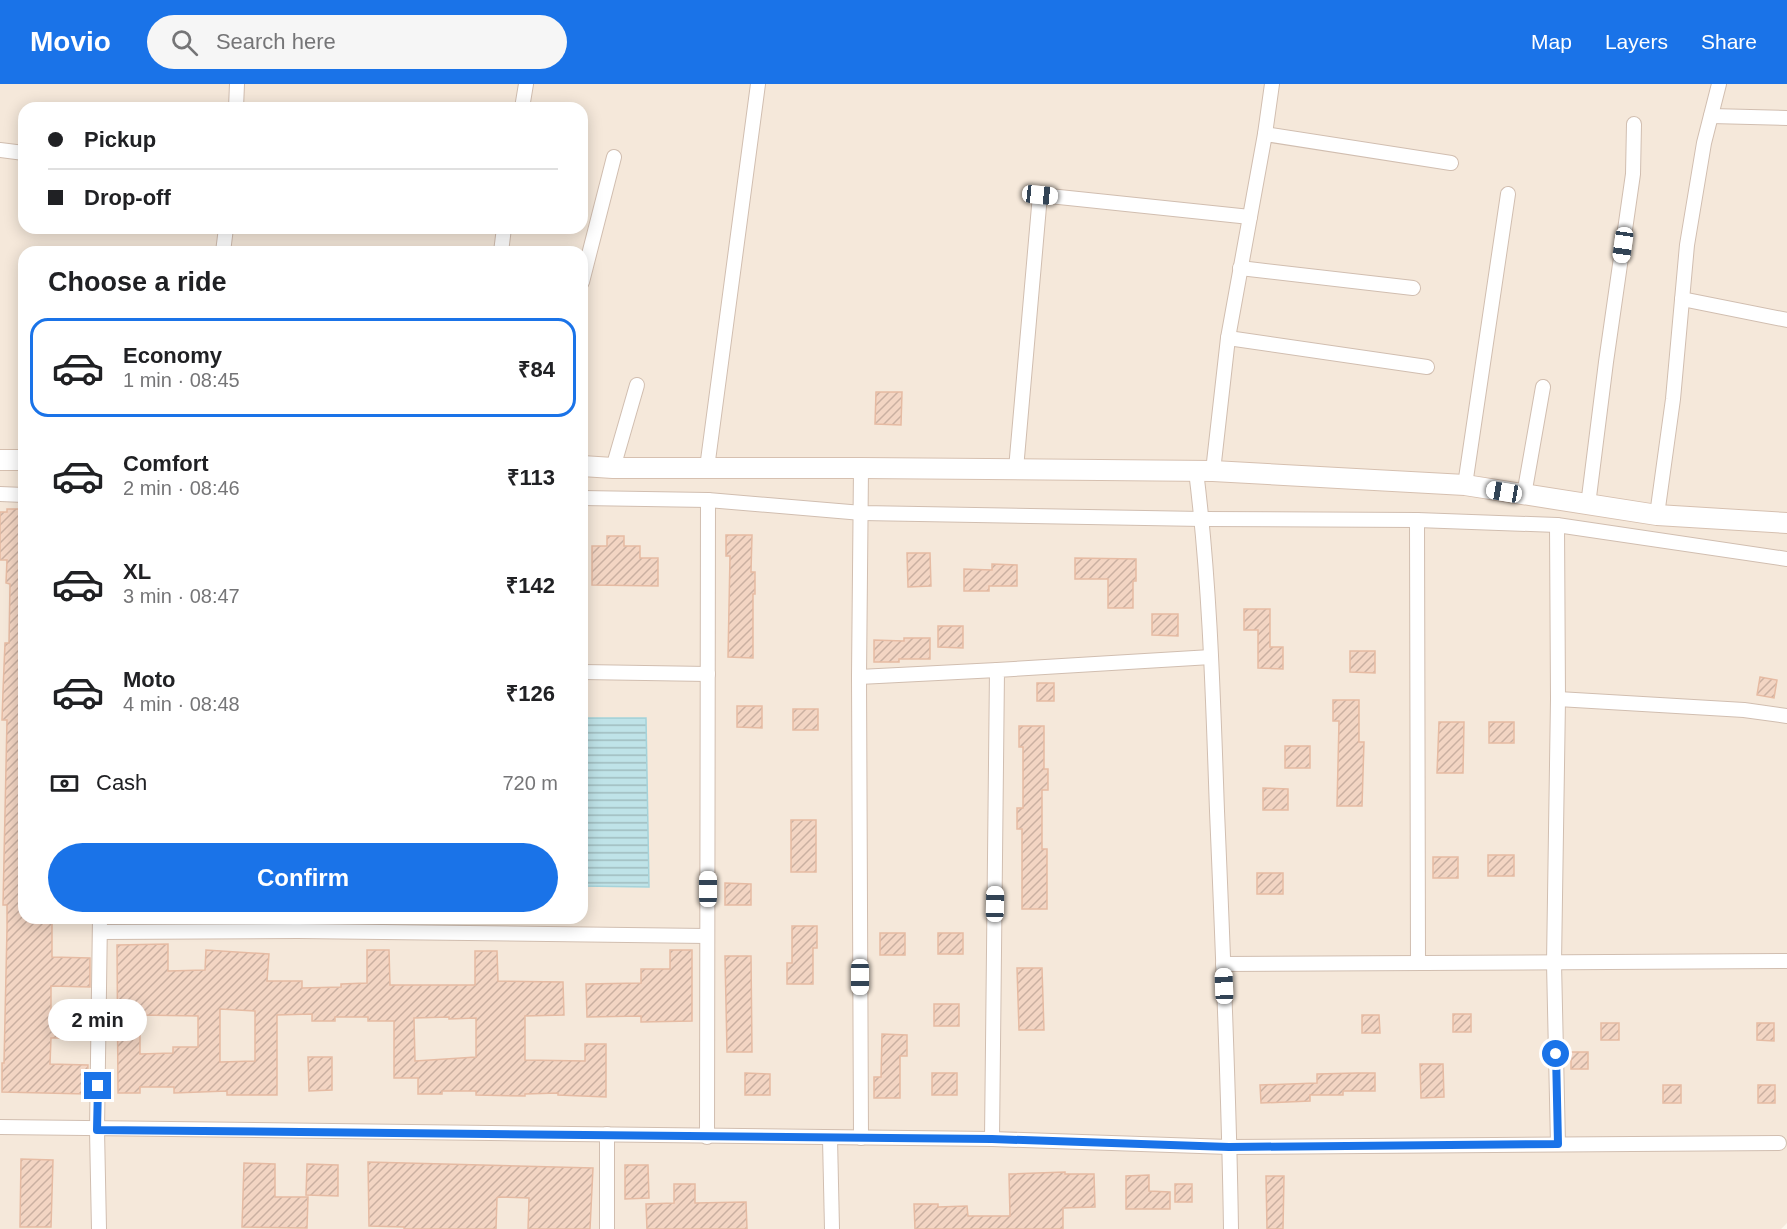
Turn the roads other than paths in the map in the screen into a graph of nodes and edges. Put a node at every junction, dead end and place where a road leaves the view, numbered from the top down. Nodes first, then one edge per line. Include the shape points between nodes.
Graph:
1 (237, 84) edge
2 (526, 84) edge
3 (758, 84) edge
4 (1272, 84) edge
5 (1719, 84) edge
6 (236, 102) edge
7 (523, 102) edge
8 (1711, 116) junction
9 (1787, 118) edge
10 (1634, 124) dead end
11 (1265, 134) junction
12 (0, 150) edge
13 (18, 152) edge
14 (614, 157) dead end
15 (1451, 163) dead end
16 (1508, 194) dead end
17 (1250, 218) junction
18 (588, 259) edge
19 (1240, 268) junction
20 (1413, 288) dead end
21 (1682, 299) junction
22 (1787, 320) edge
23 (1228, 339) junction
24 (1427, 367) dead end
25 (637, 384) dead end
26 (1542, 387) dead end
27 (0, 460) edge
28 (18, 460) edge
29 (588, 466) edge
30 (614, 468) junction
31 (707, 468) junction
32 (861, 468) junction
33 (1016, 469) junction
34 (1205, 471) junction
35 (1465, 485) junction
36 (0, 494) edge
37 (18, 495) edge
38 (1524, 495) junction
39 (588, 498) edge
40 (708, 500) junction
41 (1588, 505) junction
42 (862, 513) junction
43 (1657, 515) junction
44 (1202, 519) junction
45 (1417, 520) junction
46 (1787, 523) edge
47 (1557, 525) junction
48 (1787, 559) edge
49 (1211, 657) junction
50 (997, 670) junction
51 (588, 672) edge
52 (708, 674) junction
53 (859, 677) junction
54 (1558, 699) junction
55 (1787, 716) edge
56 (100, 925) edge
57 (298, 925) edge
58 (707, 936) junction
59 (1787, 961) edge
60 (1418, 963) junction
61 (1554, 963) junction
62 (1223, 964) junction
63 (0, 1127) edge
64 (97, 1130) junction
65 (607, 1134) junction
66 (707, 1137) junction
67 (830, 1138) junction
68 (861, 1138) junction
69 (992, 1139) junction
70 (1779, 1143) dead end
71 (1558, 1144) junction
72 (1229, 1147) junction
73 (99, 1229) edge
74 (607, 1229) edge
75 (832, 1229) edge
76 (1231, 1229) edge

1 - 6 street
2 - 7 street
3 - 31 street
4 - 11 street
5 - 8 street
8 - 9 street
8 - 21 street via 1687,245
10 - 41 street via 1633,174
11 - 15 street
11 - 17 street
12 - 13 street
14 - 18 street
16 - 35 street
17 - 19 street
17 - 33 street via 1040,195
19 - 20 street
19 - 23 street
21 - 22 street
21 - 43 street
23 - 24 street
23 - 34 street
25 - 30 street
26 - 38 street
27 - 28 street
29 - 30 street
30 - 31 street
31 - 32 street
32 - 33 street
32 - 42 street
33 - 34 street
34 - 35 street
34 - 44 street
35 - 38 street
36 - 37 street
38 - 41 street
39 - 40 street
40 - 42 street
40 - 52 street
41 - 43 street
42 - 44 street
42 - 53 street
43 - 46 street
44 - 45 street
44 - 49 street
45 - 47 street
45 - 60 street
47 - 48 street
47 - 54 street
49 - 50 street
49 - 62 street
50 - 53 street
50 - 69 street
51 - 52 street
52 - 58 street
53 - 68 street
54 - 55 street
54 - 61 street
56 - 57 street
56 - 64 street
57 - 58 street
58 - 66 street
59 - 61 street
60 - 61 street
60 - 62 street
61 - 71 street
62 - 72 street
63 - 64 street
64 - 65 street
64 - 73 street
65 - 66 street
65 - 74 street
66 - 67 street
67 - 68 street
67 - 75 street
68 - 69 street
69 - 72 street
70 - 71 street
71 - 72 street
72 - 76 street

